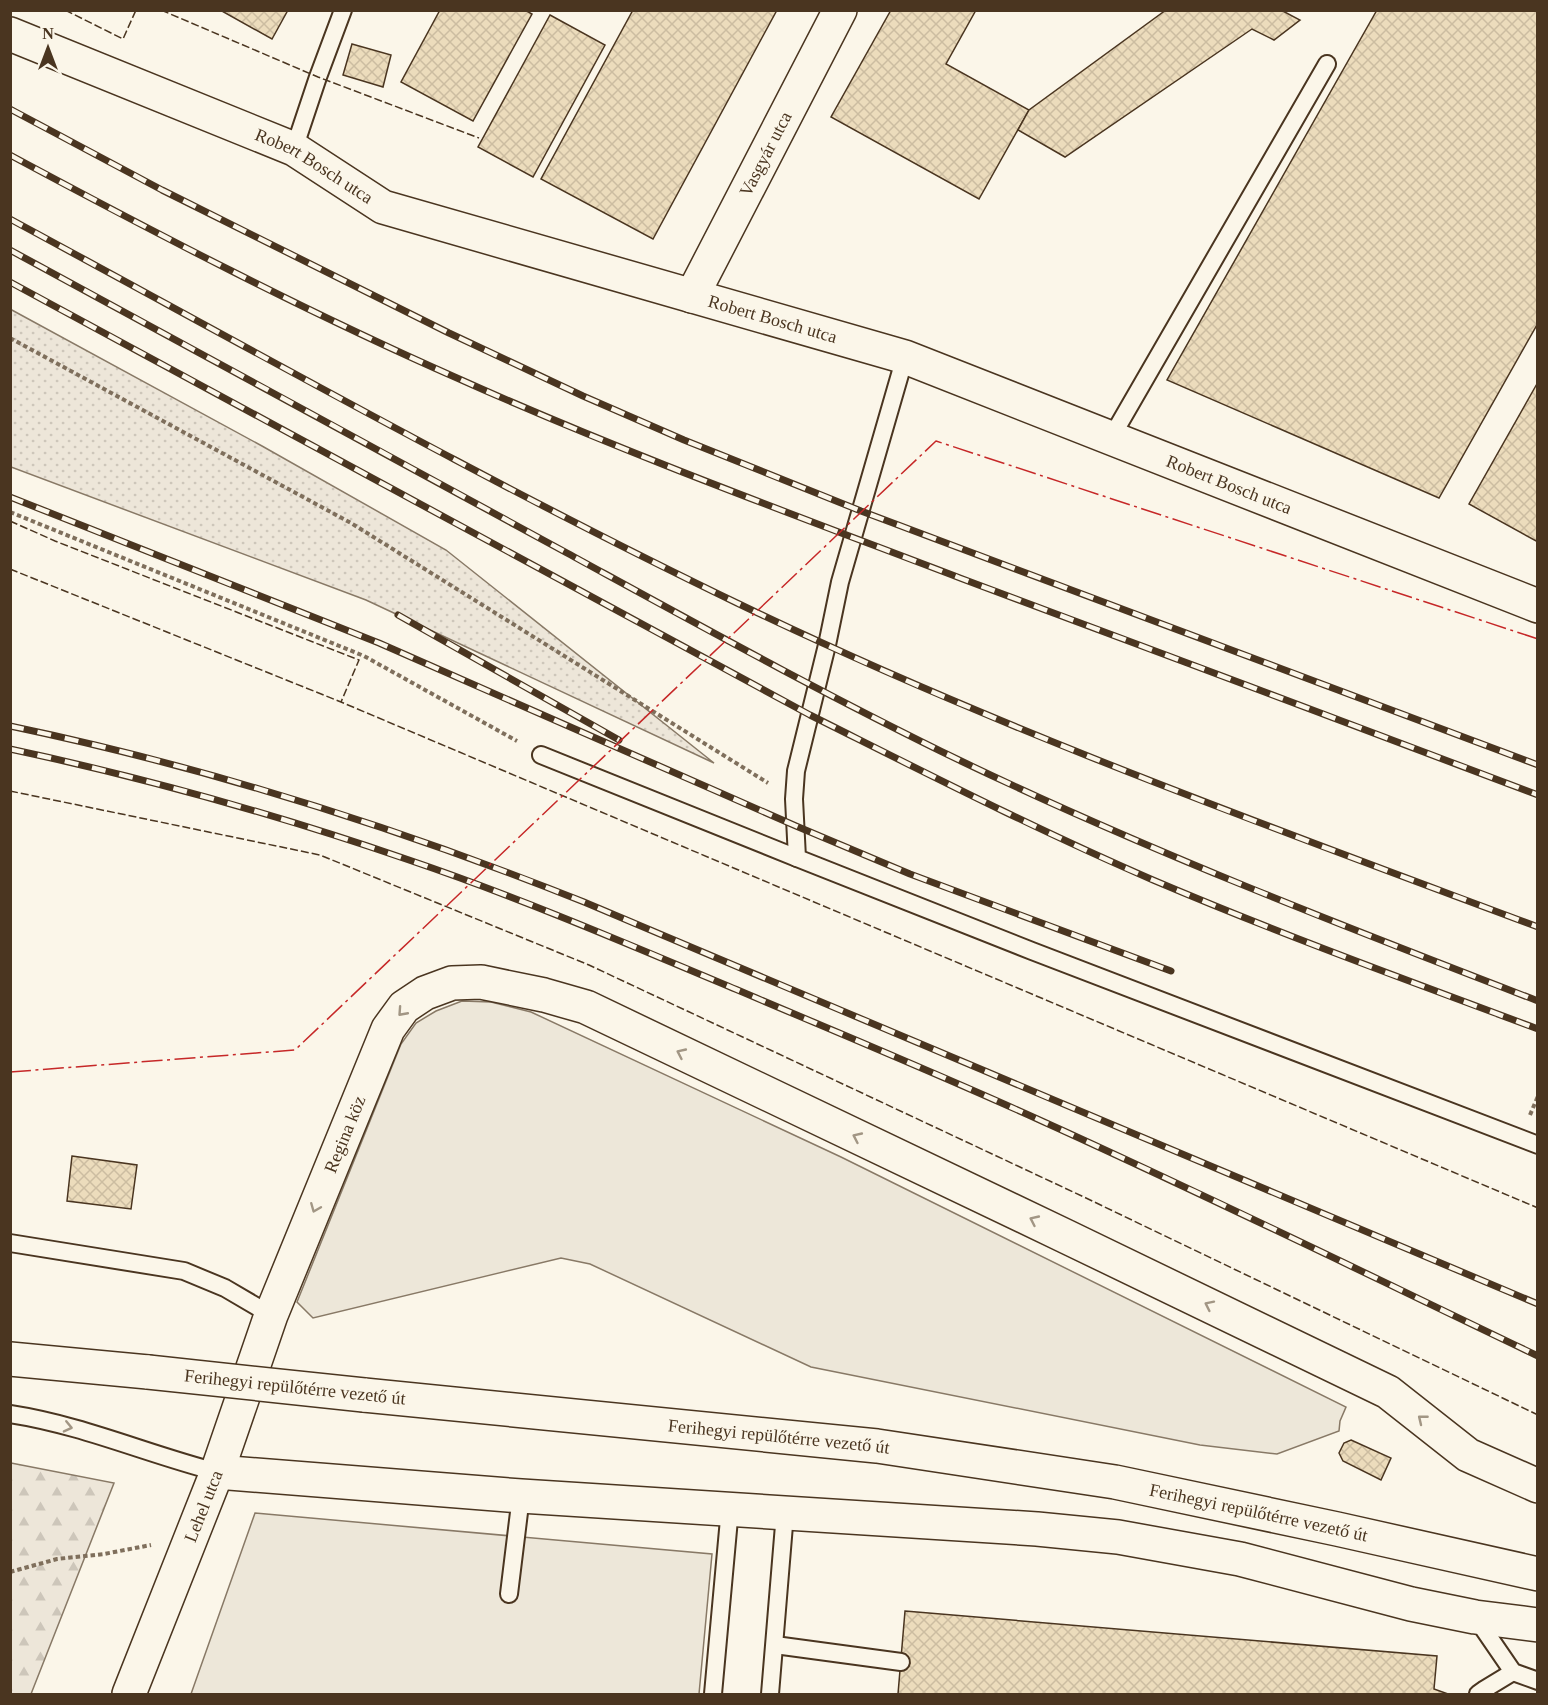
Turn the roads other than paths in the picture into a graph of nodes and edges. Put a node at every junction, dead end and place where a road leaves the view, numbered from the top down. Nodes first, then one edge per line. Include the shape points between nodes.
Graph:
1 (343, 10) edge
2 (840, 10) edge
3 (10, 34) edge
4 (1327, 64) dead end
5 (294, 149) junction
6 (692, 296) junction
7 (905, 357) junction
8 (1111, 438) junction
9 (1538, 606) edge
10 (542, 755) road end
11 (796, 858) junction
12 (1538, 1145) edge
13 (10, 1243) edge
14 (272, 1315) junction
15 (10, 1359) edge
16 (10, 1414) edge
17 (217, 1472) junction
18 (1538, 1486) edge
19 (521, 1496) junction
20 (730, 1508) junction
21 (785, 1513) junction
22 (1538, 1574) edge
23 (509, 1594) dead end
24 (1475, 1617) junction
25 (1538, 1625) edge
26 (775, 1645) junction
27 (901, 1662) dead end
28 (1513, 1672) junction
29 (1538, 1682) edge
30 (129, 1695) edge
31 (713, 1695) edge
32 (770, 1695) edge
33 (1478, 1695) edge

1 - 5 lane
2 - 6 street, Vasgyár utca
3 - 5 street, Robert Bosch utca
4 - 8 lane
5 - 6 street, Robert Bosch utca via 383,207
6 - 7 street, Robert Bosch utca
7 - 8 street, Robert Bosch utca
7 - 11 lane via 840,582 796,771
8 - 9 street, Robert Bosch utca
10 - 11 lane
11 - 12 lane
13 - 14 lane via 184,1271 225,1288
14 - 17 street, Lehel utca
18 -> 14 street, Regina köz via 1468,1455 1388,1392 1055,1230 586,1007 480,982 452,983 425,993 404,1007 388,1029
15 - 22 street, Ferihegyi repülőtérre vezető út, bridge via 877,1446 1104,1480
16 -> 17 lane via 93,1432
17 - 19 street
17 - 30 street, Lehel utca
19 - 20 street
19 - 23 lane
20 - 21 street
20 - 31 lane
21 - 24 street via 1118,1536 1240,1559
21 - 26 lane
24 - 25 street
24 - 28 lane
26 - 27 lane
26 - 32 lane
28 - 29 lane
28 - 33 lane

